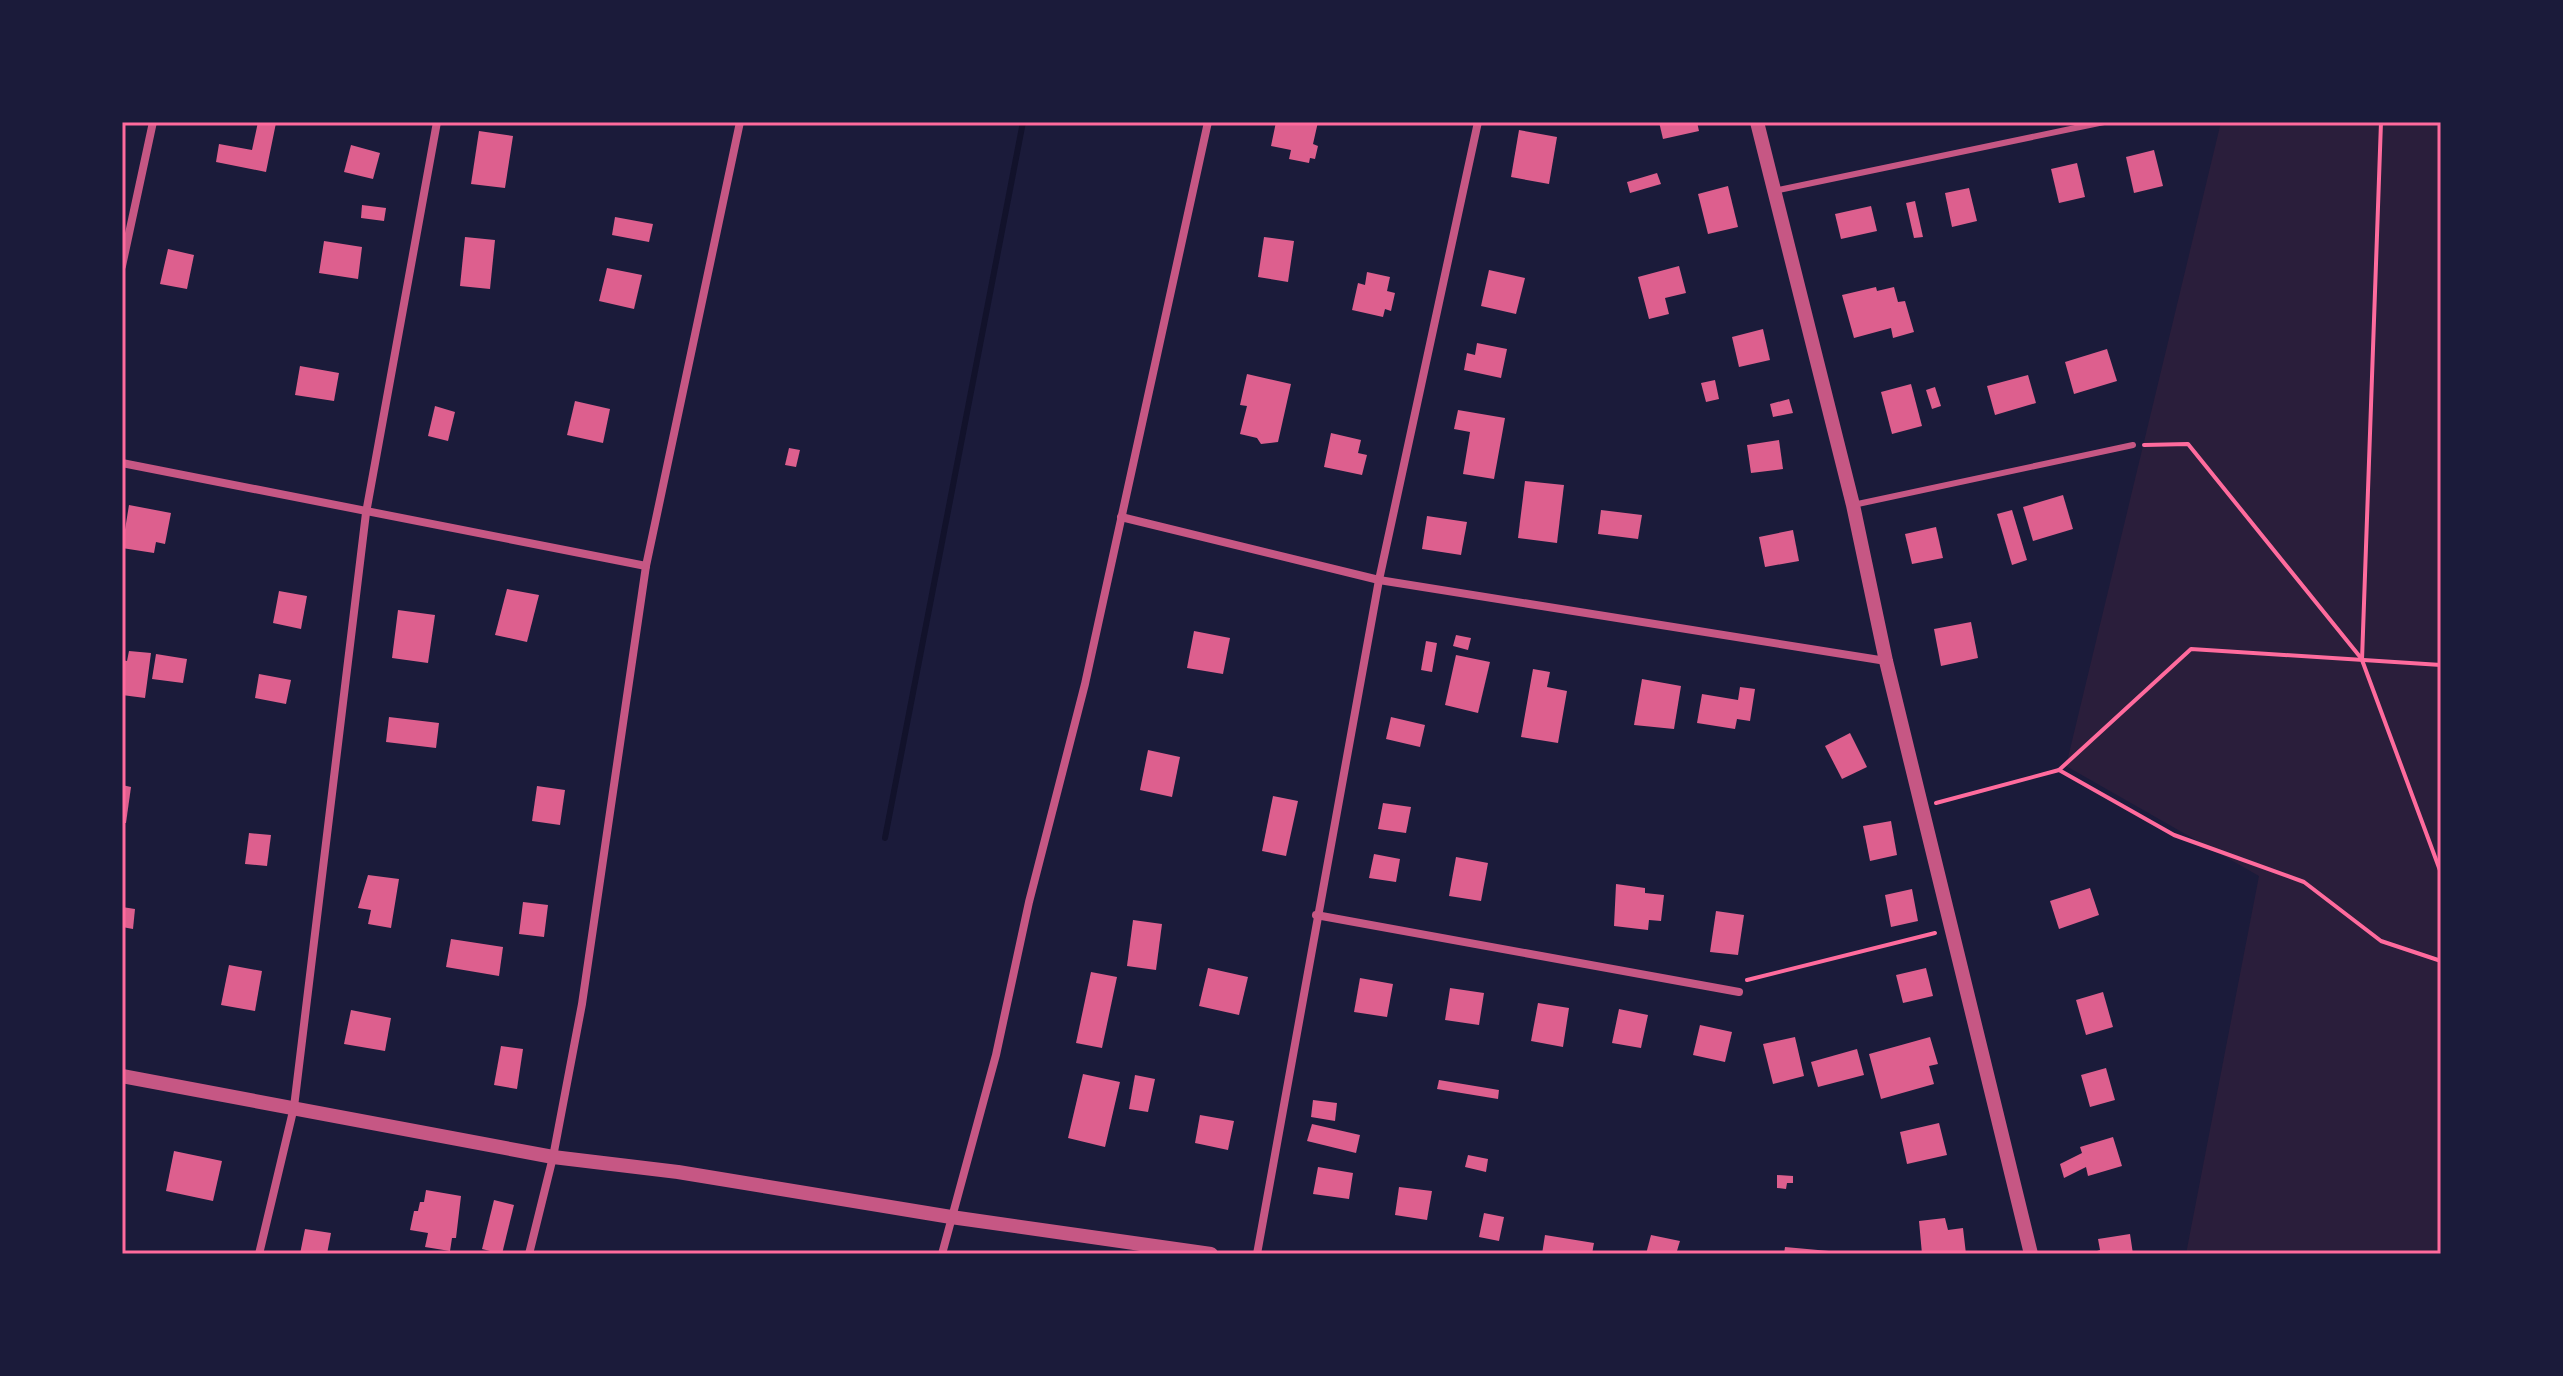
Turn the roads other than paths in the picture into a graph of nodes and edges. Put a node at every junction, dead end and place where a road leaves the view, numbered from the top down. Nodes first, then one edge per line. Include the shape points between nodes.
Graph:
1 (153, 122) edge
2 (437, 122) edge
3 (740, 122) edge
4 (1208, 122) edge
5 (1478, 122) edge
6 (1757, 122) edge
7 (2104, 122) edge
8 (1774, 191) junction
9 (122, 266) edge
10 (2133, 445) road end
11 (122, 463) edge
12 (1853, 505) junction
13 (366, 513) junction
14 (1121, 517) junction
15 (646, 566) junction
16 (1379, 580) junction
17 (1886, 661) junction
18 (1316, 915) junction
19 (1739, 992) road end
20 (122, 1076) edge
21 (294, 1107) junction
22 (553, 1157) junction
23 (951, 1217) junction
24 (259, 1254) edge
25 (529, 1254) edge
26 (942, 1254) edge
27 (1211, 1254) edge
28 (1257, 1254) edge
29 (2031, 1254) edge

1 - 9 street
2 - 13 street
3 - 15 street
4 - 14 street
5 - 16 street
6 - 8 street
7 - 8 lane
8 - 12 street
10 - 12 lane
11 - 13 street
12 - 17 street
13 - 15 street
13 - 21 street
14 - 16 street
14 - 23 street via 996,1055
15 - 22 street via 582,1004
16 - 17 street
16 - 18 street
17 - 29 street
18 - 19 street
18 - 28 street
20 - 21 street
21 - 22 street
21 - 24 street
22 - 23 street
22 - 25 street
23 - 26 street
23 - 27 street

